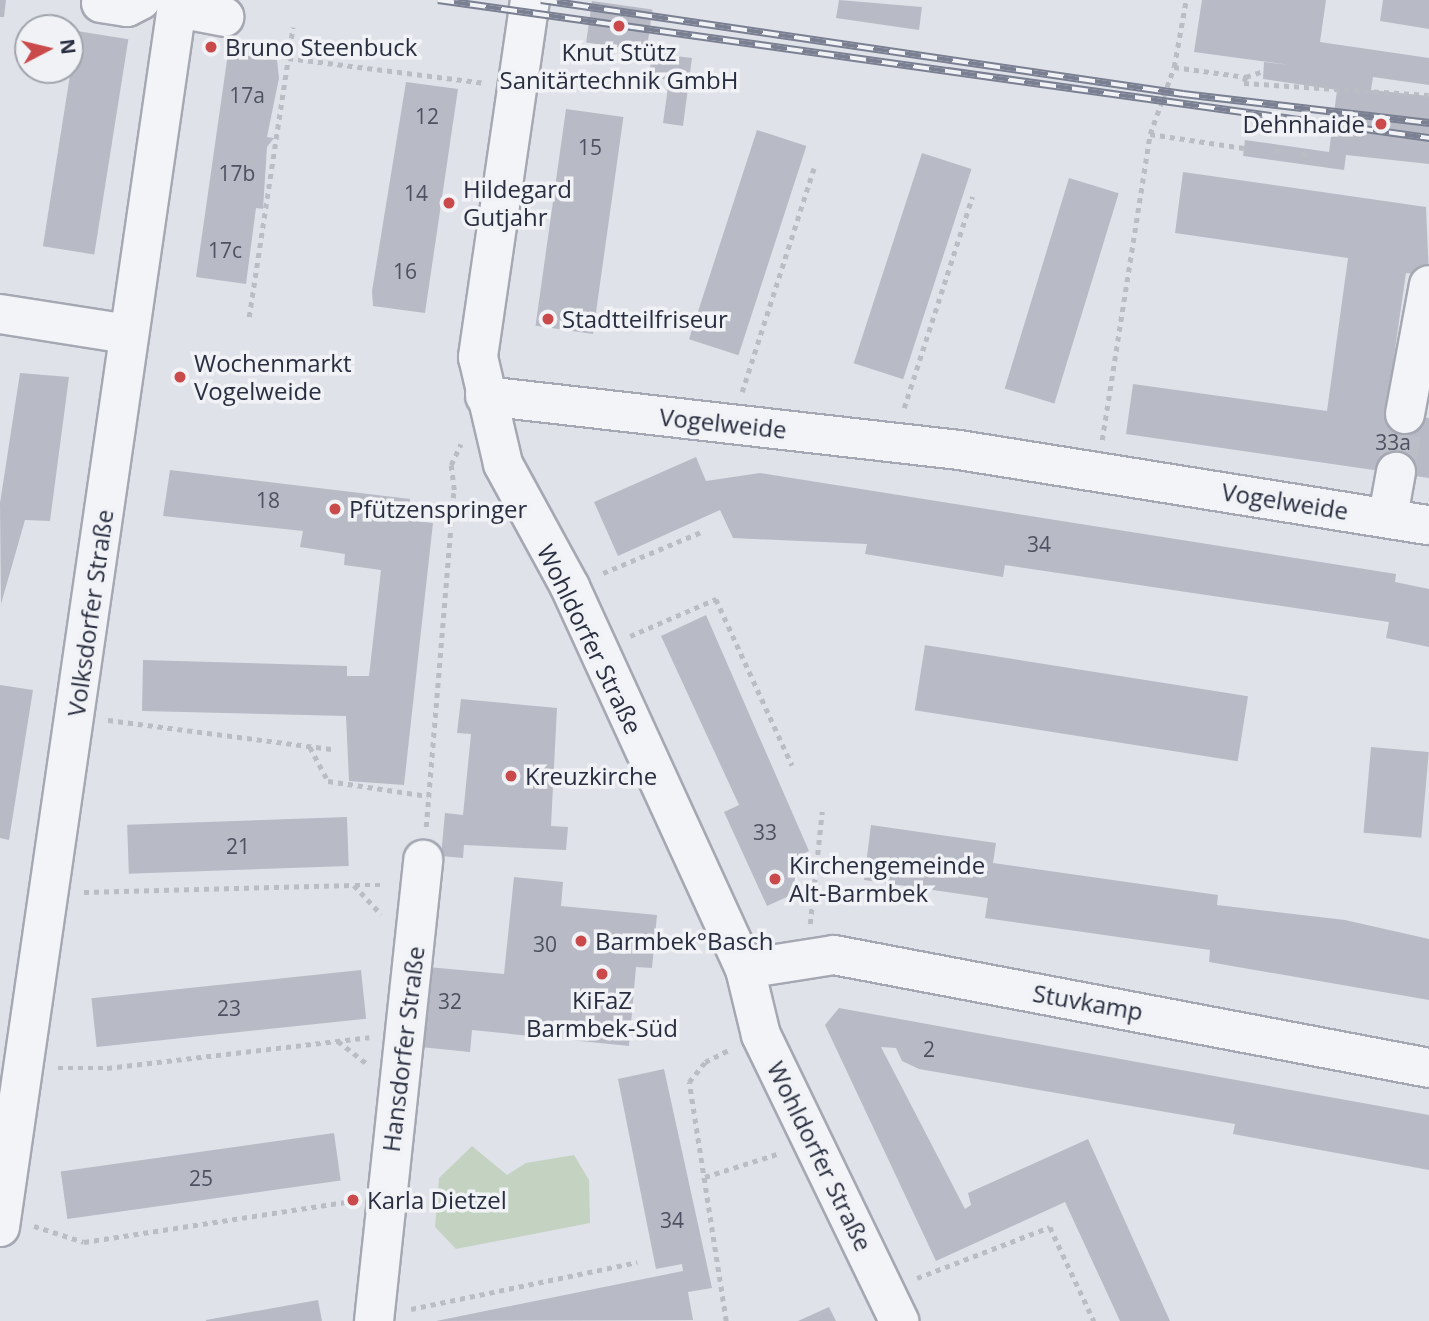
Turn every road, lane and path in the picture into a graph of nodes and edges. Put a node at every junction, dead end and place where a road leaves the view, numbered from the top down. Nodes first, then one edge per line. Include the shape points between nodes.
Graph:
1 (141, 0) edge
2 (179, 0) edge
3 (530, 0) edge
4 (1186, 0) edge
5 (101, 3) dead end
6 (224, 17) dead end
7 (293, 27) dead end
8 (288, 58) junction
9 (1174, 67) junction
10 (1263, 71) dead end
11 (1246, 77) junction
12 (518, 87) junction
13 (1429, 95) edge
14 (1150, 134) junction
15 (1244, 148) dead end
16 (814, 169) dead end
17 (972, 197) dead end
18 (1429, 285) edge
19 (0, 314) edge
20 (249, 317) dead end
21 (128, 334) junction
22 (485, 396) junction
23 (1405, 414) tunnel mouth
24 (732, 423) junction
25 (893, 442) junction
26 (1096, 472) junction
27 (1396, 472) tunnel mouth
28 (1388, 516) junction
29 (1429, 525) edge
30 (701, 532) dead end
31 (570, 587) junction
32 (597, 650) junction
33 (76, 716) junction
34 (309, 746) junction
35 (331, 749) dead end
36 (792, 765) dead end
37 (428, 796) junction
38 (822, 812) dead end
39 (423, 860) joint
40 (48, 891) junction
41 (385, 919) dead end
42 (807, 960) junction
43 (745, 969) junction
44 (404, 1034) junction
45 (761, 1035) junction
46 (22, 1067) junction
47 (1429, 1068) edge
48 (813, 1142) junction
49 (705, 1177) junction
50 (387, 1195) junction
51 (1, 1221) edge
52 (637, 1262) dead end
53 (892, 1306) edge
54 (374, 1319) edge
55 (726, 1321) edge
56 (1094, 1321) edge

1 - 5 street via 127,7
2 - 6 street via 194,11
2 - 21 street, Volksdorfer Straße
3 - 12 street, Wohldorfer Straße
4 - 9 path
7 - 8 path
8 - 12 path
8 - 20 path
9 - 11 path
9 - 14 path
10 - 11 path
11 - 13 path via 1244,83
12 - 22 street, Wohldorfer Straße via 478,357
14 - 15 path
14 - 26 path
16 - 24 path
17 - 25 path
18 - 23 street
19 - 21 street
21 - 33 street, Volksdorfer Straße
22 - 24 street, Vogelweide
22 - 31 street, Wohldorfer Straße via 503,464
22 - 37 path via 451,465 454,490
24 - 25 street, Vogelweide
25 - 26 street, Vogelweide
26 - 28 street, Vogelweide
27 - 28 street
28 - 29 street, Vogelweide
30 - 31 path
31 - 32 street, Wohldorfer Straße
32 - 36 path via 716,599
32 - 43 street, Wohldorfer Straße
33 - 34 path
33 - 40 street, Volksdorfer Straße
34 - 35 path
34 - 37 path via 328,781
37 - 39 path
38 - 42 path
39 - 44 street, Hansdorfer Straße
40 - 41 path via 354,886
40 - 46 street, Volksdorfer Straße
42 - 43 street, Stuvkamp
42 - 47 street, Stuvkamp via 834,956
43 - 45 street, Wohldorfer Straße
44 - 46 path via 107,1068
44 - 50 street, Hansdorfer Straße
45 - 48 street, Wohldorfer Straße
45 - 49 path via 705,1062 689,1082
46 - 51 street, Volksdorfer Straße
48 - 49 path
48 - 53 street, Wohldorfer Straße
49 - 55 path
50 - 51 path via 85,1242
50 - 54 street, Hansdorfer Straße
52 - 54 path
53 - 56 path via 1050,1227

